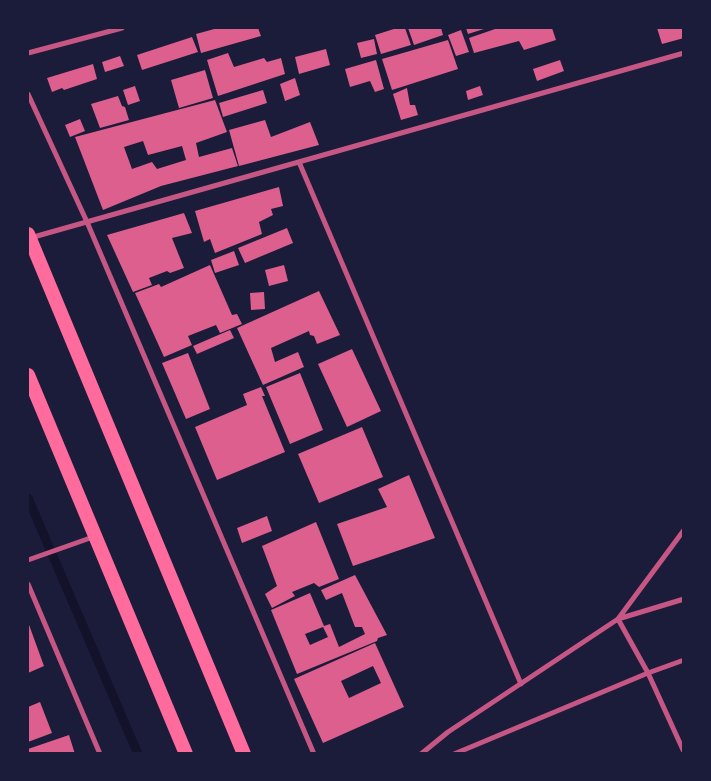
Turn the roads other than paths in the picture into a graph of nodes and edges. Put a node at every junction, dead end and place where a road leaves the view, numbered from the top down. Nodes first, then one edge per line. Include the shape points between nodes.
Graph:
1 (122, 28) edge
2 (684, 53) edge
3 (28, 54) edge
4 (28, 94) edge
5 (299, 162) junction
6 (87, 222) junction
7 (28, 236) edge
8 (28, 375) edge
9 (684, 530) edge
10 (94, 536) junction
11 (28, 560) edge
12 (28, 584) edge
13 (684, 600) edge
14 (618, 619) junction
15 (684, 660) edge
16 (648, 673) junction
17 (521, 684) junction
18 (684, 752) edge
19 (100, 754) edge
20 (186, 754) edge
21 (244, 754) edge
22 (314, 754) edge
23 (421, 754) edge
24 (454, 754) edge

1 - 3 street
2 - 5 street
4 - 6 street
5 - 6 street
5 - 17 street
6 - 7 street
6 - 22 street
7 - 21 highway
8 - 10 highway
9 - 14 street
10 - 11 street
10 - 20 highway
12 - 19 street
13 - 14 street
14 - 16 street
14 - 17 street
15 - 16 street
16 - 18 street
16 - 24 street
17 - 23 street via 448,732

